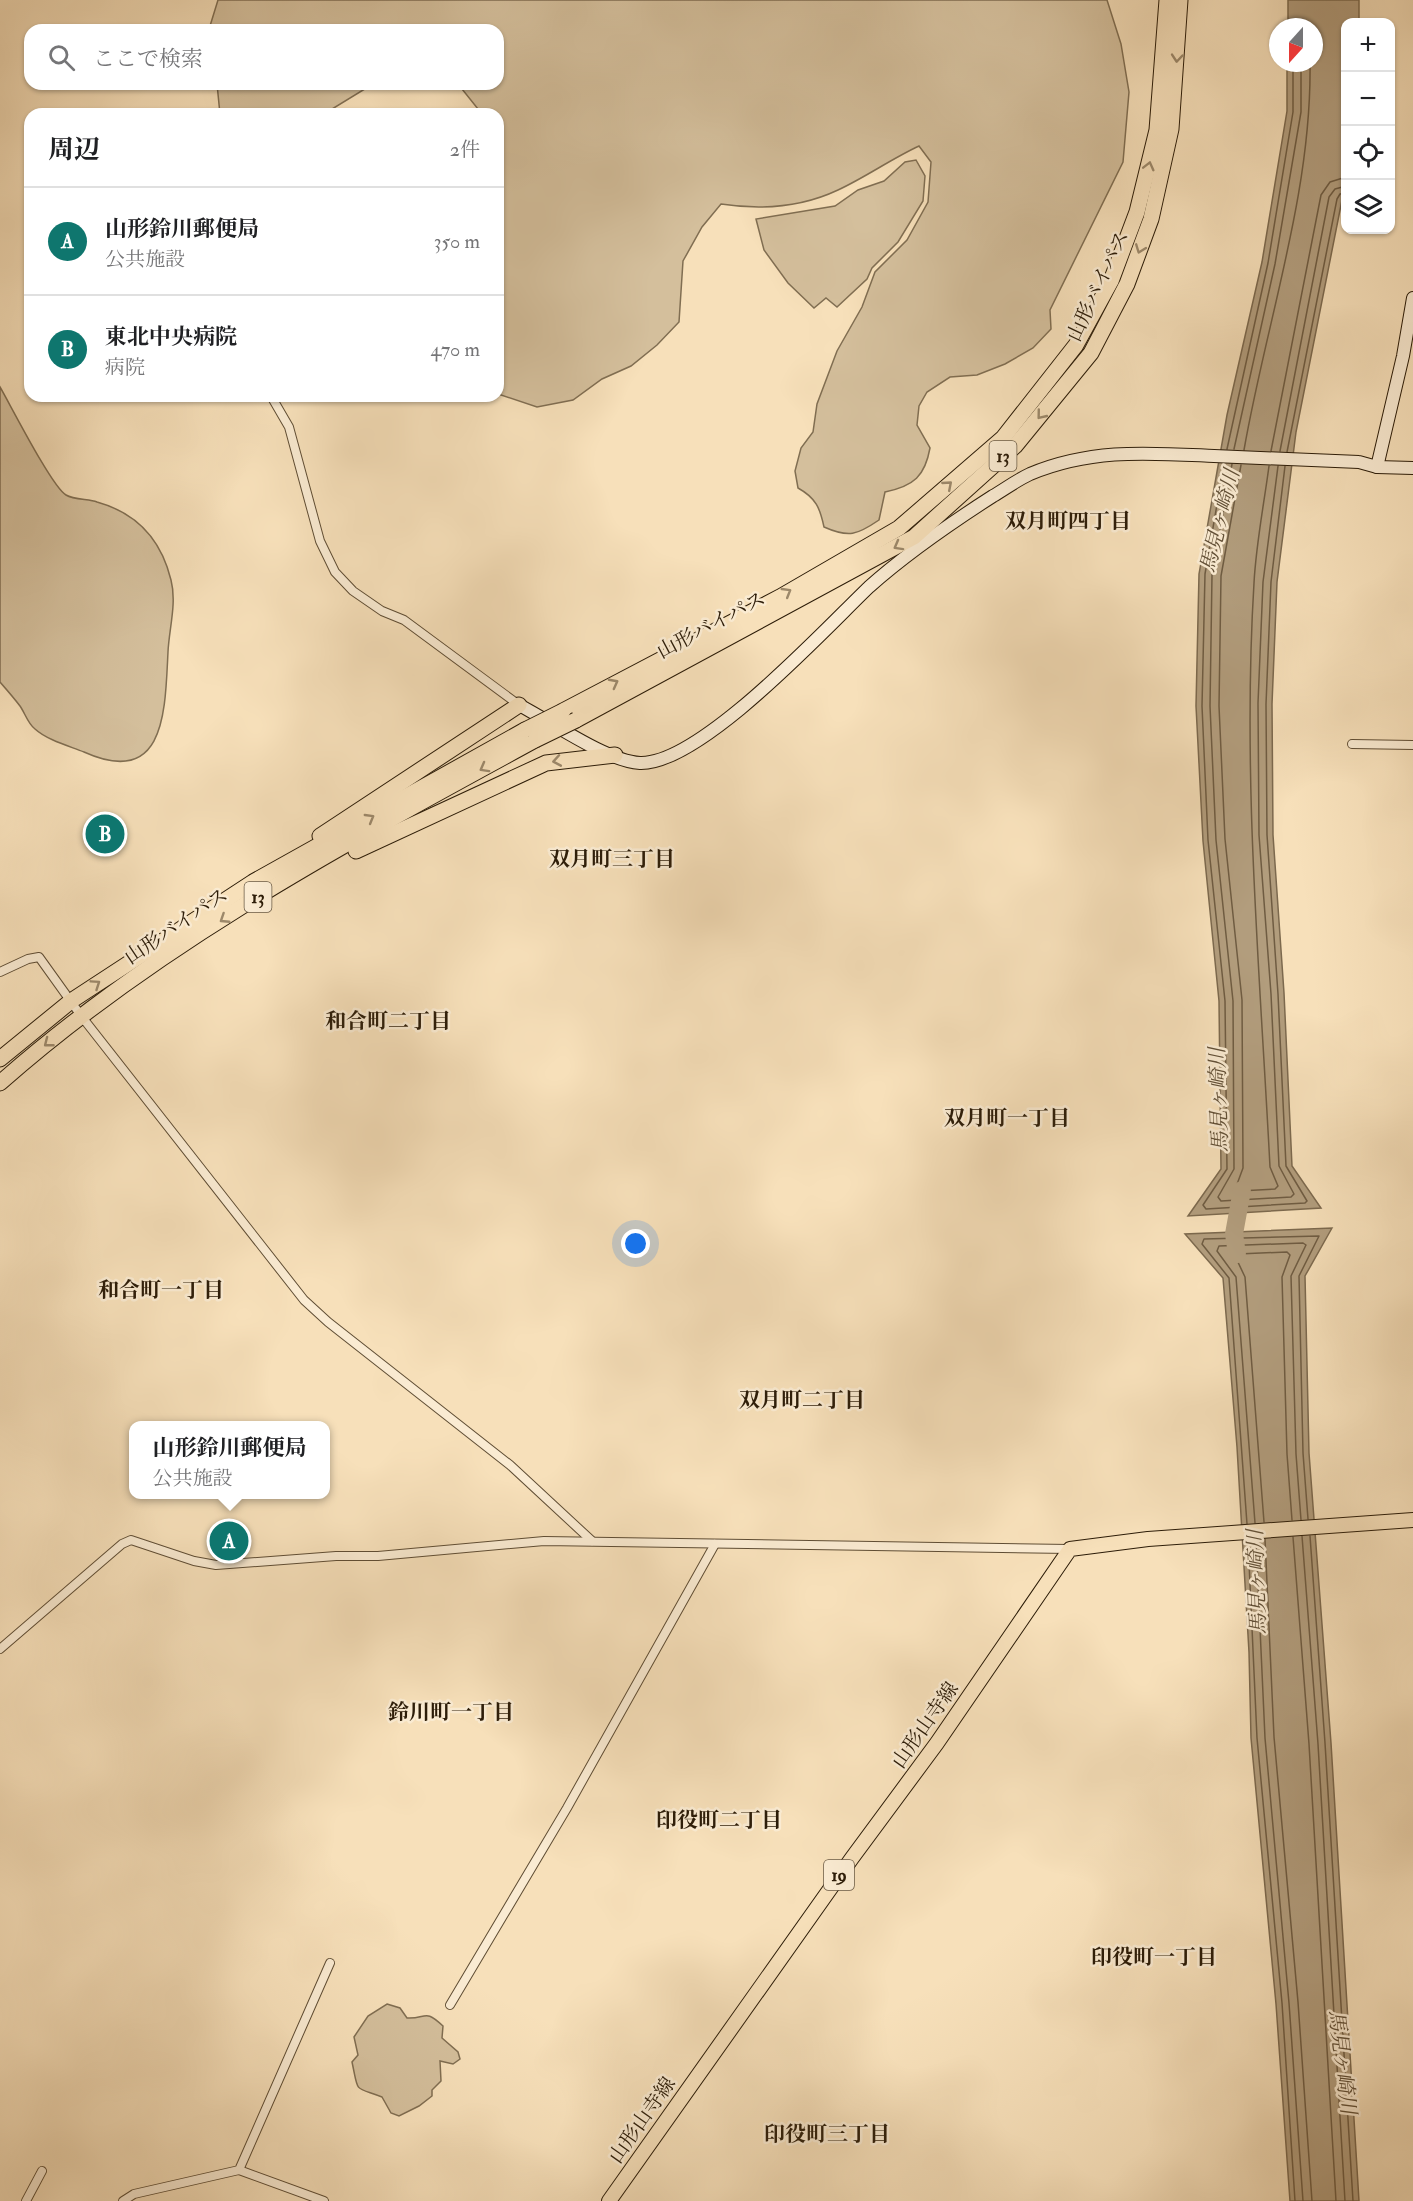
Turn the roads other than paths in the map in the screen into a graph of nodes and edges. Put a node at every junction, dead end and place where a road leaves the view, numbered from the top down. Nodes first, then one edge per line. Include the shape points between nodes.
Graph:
1 (1167, 0) edge
2 (1180, 0) edge
3 (1413, 298) edge
4 (274, 402) edge
5 (1377, 467) junction
6 (1413, 468) edge
7 (519, 705) junction
8 (530, 735) junction
9 (1352, 744) dead end
10 (1413, 746) edge
11 (615, 755) junction
12 (258, 888) junction
13 (0, 972) edge
14 (71, 1001) junction
15 (82, 1017) junction
16 (0, 1059) edge
17 (0, 1083) edge
18 (1413, 1520) edge
19 (592, 1541) junction
20 (715, 1544) junction
21 (1070, 1549) junction
22 (0, 1649) edge
23 (330, 1963) dead end
24 (450, 2005) dead end
25 (238, 2170) junction
26 (42, 2171) dead end
27 (26, 2201) edge
28 (123, 2201) edge
29 (324, 2201) edge
30 (609, 2201) edge

8 -> 1 highway, 山形バイパス / 13, bridge via 563,711 780,597 899,528 1003,438 1076,345 1111,281 1137,212 1158,130
2 -> 8 highway, 山形バイパス / 13, bridge via 1171,129 1152,219 1126,284 1091,353 1015,446 914,537 576,720
3 - 5 street
4 - 7 street via 289,427 320,541 335,572 353,591 382,611 404,620
5 - 6 street
5 - 11 street via 1359,462 1117,453 1074,458 1028,475 975,508 879,579 771,684 686,746 661,760 639,763
7 - 11 street
7 - 12 highway
8 - 12 highway, 山形バイパス / 13
9 - 10 street
11 -> 12 highway via 546,763
14 -> 12 highway, 山形バイパス / 13
12 -> 15 highway, 山形バイパス / 13
13 - 14 street via 39,957
14 - 15 street
14 - 16 highway, 山形バイパス / 13
15 -> 17 highway, 山形バイパス / 13
15 - 19 street via 304,1300 510,1465
18 - 21 main road via 1148,1539
19 - 20 street
19 - 22 street via 544,1541 216,1565 131,1540
20 - 21 street
20 - 24 street via 567,1808
21 - 30 main road, 山形山寺線 / 19 via 937,1743
23 - 25 street
25 - 28 street via 134,2193
25 - 29 street
26 - 27 street

